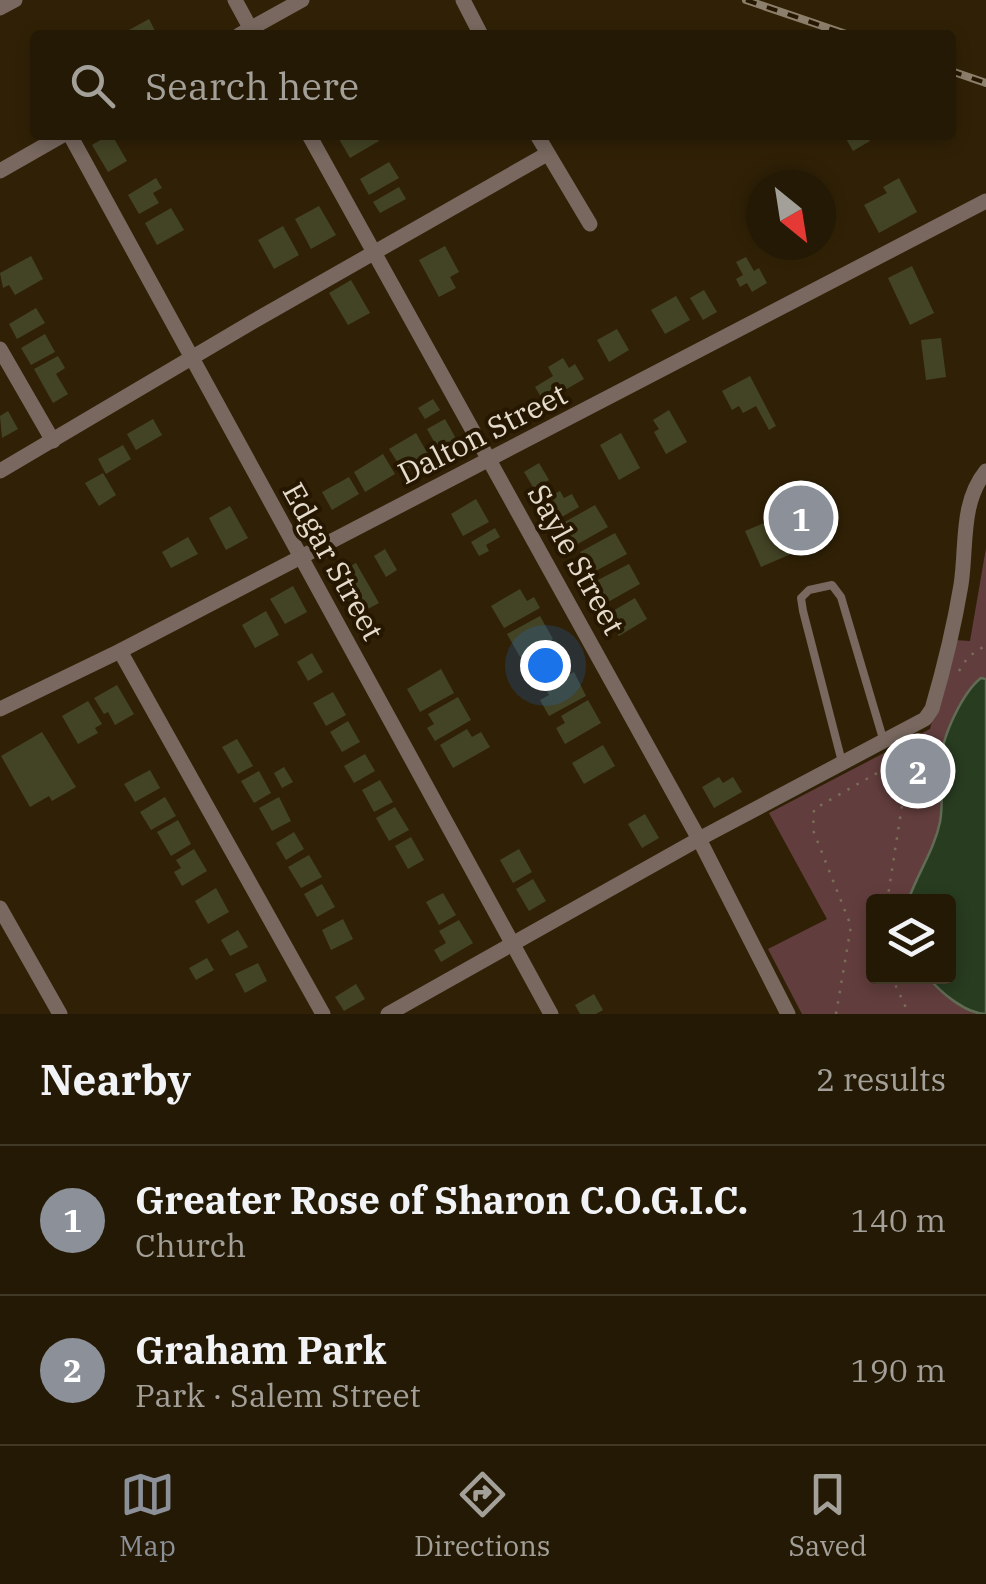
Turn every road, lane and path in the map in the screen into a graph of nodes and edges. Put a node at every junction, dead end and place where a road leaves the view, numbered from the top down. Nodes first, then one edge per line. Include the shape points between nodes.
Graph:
1 (14, 0) edge
2 (235, 0) edge
3 (302, 0) edge
4 (463, 0) edge
5 (0, 8) edge
6 (247, 30) edge
7 (253, 30) edge
8 (478, 30) edge
9 (57, 140) edge
10 (69, 140) edge
11 (312, 140) edge
12 (539, 140) edge
13 (547, 154) junction
14 (0, 171) edge
15 (986, 201) edge
16 (590, 224) dead end
17 (375, 252) junction
18 (0, 349) edge
19 (191, 360) junction
20 (53, 441) junction
21 (490, 458) junction
22 (0, 471) edge
23 (986, 471) edge
24 (301, 557) junction
25 (986, 646) edge
26 (120, 651) junction
27 (958, 672) dead end
28 (0, 709) edge
29 (884, 742) junction
30 (842, 762) junction
31 (700, 839) junction
32 (887, 894) edge
33 (0, 908) edge
34 (513, 944) junction
35 (895, 984) edge
36 (60, 1014) edge
37 (322, 1014) edge
38 (388, 1014) edge
39 (551, 1014) edge
40 (788, 1014) edge
41 (836, 1014) edge
42 (909, 1014) edge

1 - 5 street
2 - 6 street
3 - 7 street
4 - 8 street
9 - 14 street
10 - 19 street, Edgar Street
11 - 17 street, Sayle Street
12 - 13 street
13 - 16 street
13 - 17 street
15 - 21 street, Dalton Street
17 - 19 street
17 - 21 street, Sayle Street
18 - 20 street
19 - 20 street
19 - 24 street, Edgar Street
20 - 22 street
21 - 24 street, Dalton Street
21 - 31 street, Sayle Street
23 - 29 street via 968,507 962,581 932,708 914,727
24 - 26 street, Dalton Street
24 - 34 street, Edgar Street
25 - 27 path
26 - 28 street, Dalton Street
26 - 37 street
29 - 30 street
29 - 30 lane via 841,597 832,585 809,590 801,598 802,611
30 - 31 street
31 - 34 street
31 - 40 street, Sayle Street
32 - 41 path via 908,768 935,734 814,808 812,830 851,926
33 - 36 street
34 - 38 street
34 - 39 street, Edgar Street
35 - 42 path

